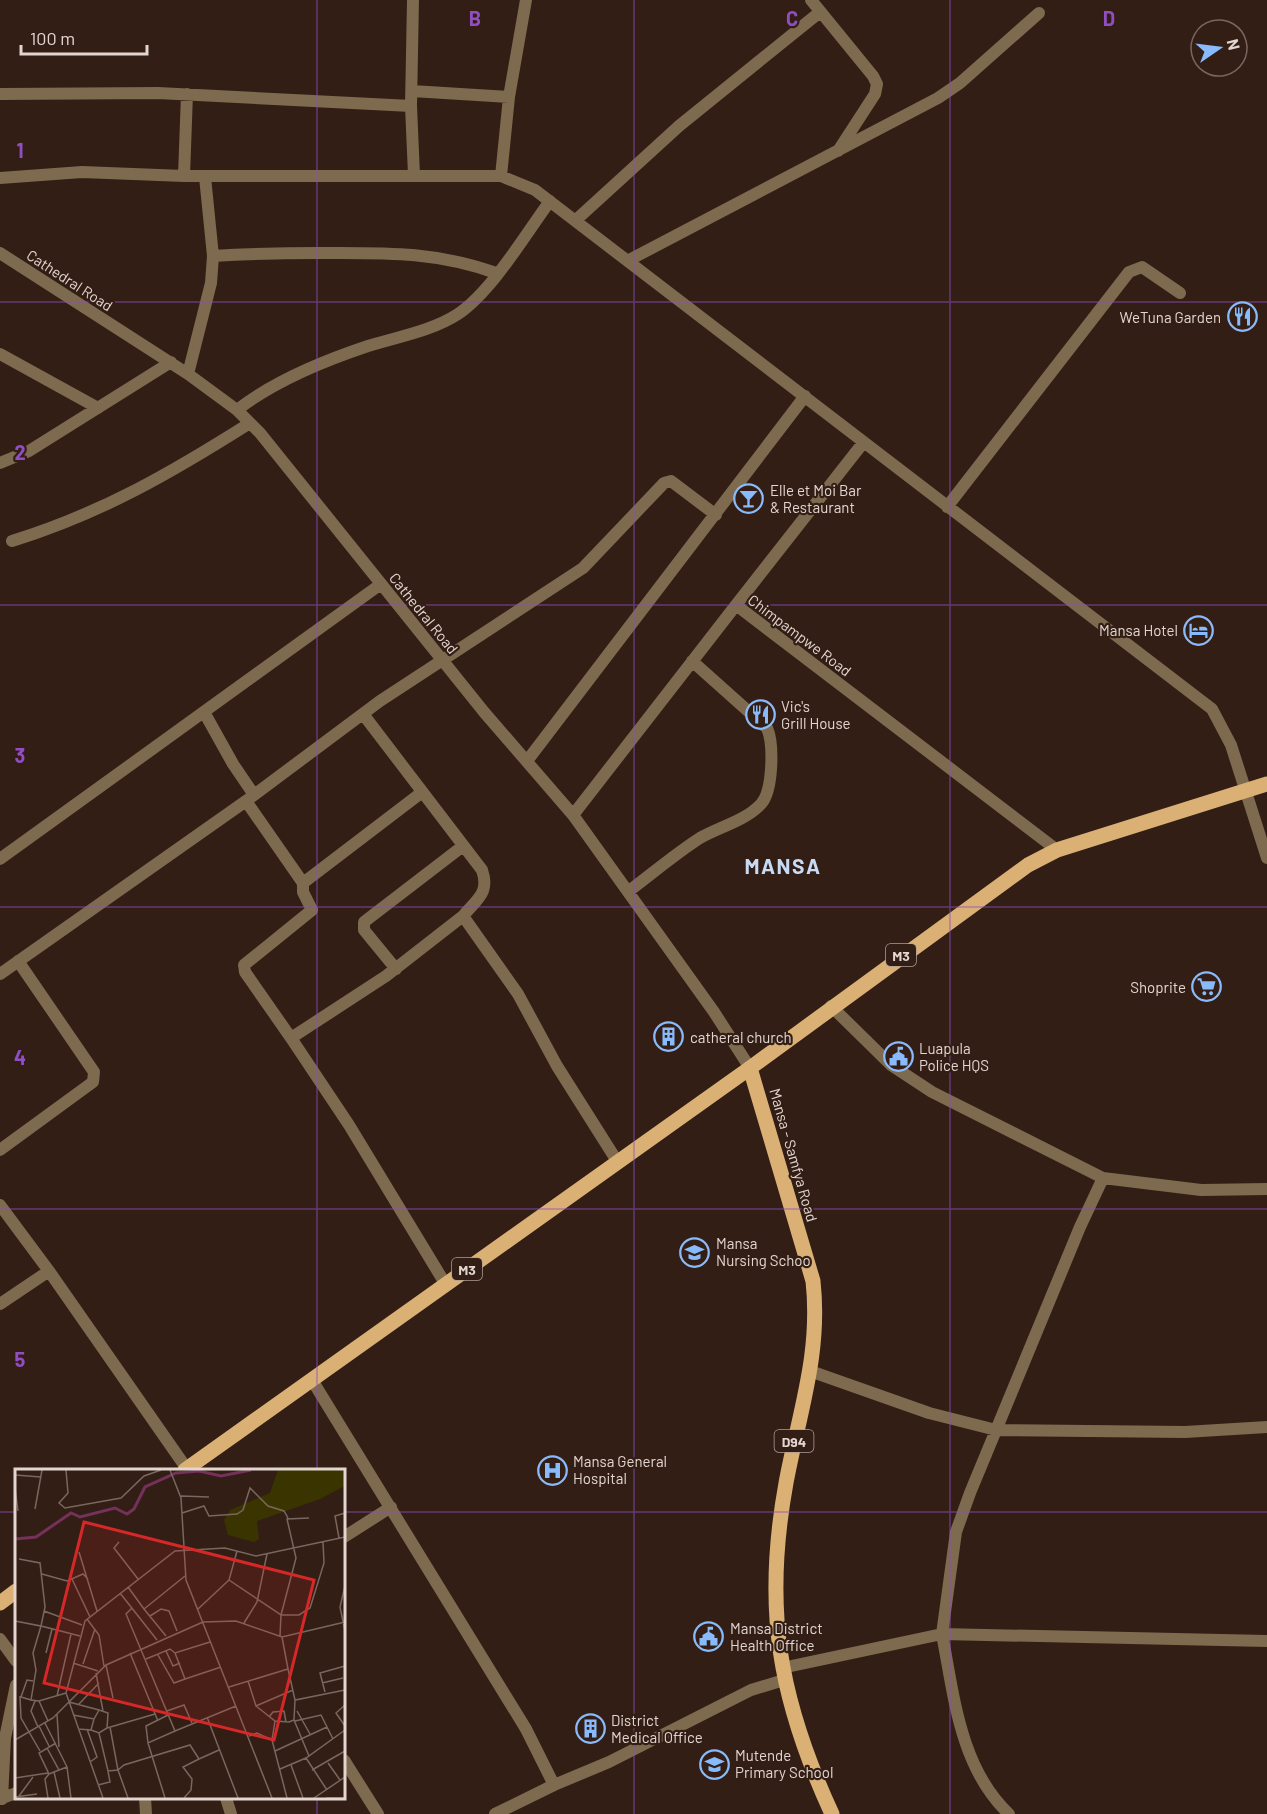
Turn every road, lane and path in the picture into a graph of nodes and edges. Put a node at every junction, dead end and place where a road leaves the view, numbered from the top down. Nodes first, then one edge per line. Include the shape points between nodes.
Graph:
1 (413, 0) edge
2 (526, 0) edge
3 (812, 0) edge
4 (820, 12) junction
5 (1039, 12) dead end
6 (412, 91) junction
7 (0, 94) edge
8 (187, 94) junction
9 (509, 97) junction
10 (411, 106) junction
11 (836, 153) junction
12 (414, 175) junction
13 (501, 176) junction
14 (184, 177) junction
15 (205, 177) junction
16 (0, 178) edge
17 (550, 201) junction
18 (576, 220) junction
19 (0, 253) edge
20 (213, 256) junction
21 (629, 260) junction
22 (496, 273) junction
23 (1180, 293) dead end
24 (0, 354) edge
25 (171, 362) junction
26 (188, 374) junction
27 (805, 396) junction
28 (98, 408) junction
29 (237, 411) junction
30 (250, 423) junction
31 (863, 443) junction
32 (0, 463) edge
33 (948, 507) junction
34 (716, 515) junction
35 (12, 541) dead end
36 (381, 584) junction
37 (736, 605) junction
38 (442, 660) junction
39 (692, 662) junction
40 (204, 712) junction
41 (363, 714) junction
42 (526, 761) junction
43 (1267, 784) edge
44 (1246, 790) junction
45 (421, 793) junction
46 (250, 798) junction
47 (573, 815) junction
48 (463, 846) junction
49 (1057, 850) junction
50 (1267, 858) edge
51 (0, 859) edge
52 (303, 884) junction
53 (629, 891) junction
54 (463, 916) junction
55 (18, 961) junction
56 (396, 969) junction
57 (0, 974) edge
58 (831, 1006) junction
59 (291, 1038) junction
60 (750, 1068) junction
61 (0, 1150) edge
62 (617, 1161) junction
63 (1103, 1178) junction
64 (1267, 1189) edge
65 (0, 1205) edge
66 (50, 1271) junction
67 (446, 1285) junction
68 (0, 1304) edge
69 (810, 1371) junction
70 (312, 1380) junction
71 (1267, 1427) edge
72 (996, 1430) junction
73 (185, 1469) edge
74 (187, 1469) edge
75 (391, 1507) junction
76 (345, 1536) edge
77 (15, 1593) edge
78 (0, 1603) edge
79 (942, 1634) junction
80 (0, 1639) edge
81 (1267, 1641) edge
82 (15, 1660) edge
83 (783, 1674) junction
84 (15, 1690) edge
85 (345, 1762) edge
86 (554, 1785) junction
87 (15, 1793) edge
88 (1, 1799) edge
89 (145, 1799) edge
90 (227, 1799) edge
91 (146, 1814) edge
92 (231, 1814) edge
93 (378, 1814) edge
94 (495, 1814) edge
95 (832, 1814) edge
96 (1009, 1814) edge

1 - 6 street
2 - 9 street
3 - 4 street
4 - 11 street via 877,84 870,104
4 - 18 street via 679,126
5 - 11 street via 960,83
6 - 9 street
6 - 10 street
7 - 8 street
8 - 10 street
8 - 14 street
9 - 13 street
10 - 12 street
11 - 21 street
12 - 13 street
12 - 15 street
13 - 17 street
14 - 15 street
14 - 16 street via 82,172
15 - 20 street
17 - 18 street
17 - 22 street
18 - 21 street
19 - 25 street, Cathedral Road
20 - 22 street via 403,252 468,263
20 - 26 street via 211,283
21 - 27 street
22 - 29 street via 479,296 458,314 282,382
23 - 33 street via 1150,270 1142,267 1129,272
24 - 28 street
25 - 26 street, Cathedral Road
25 - 28 street
26 - 29 street, Cathedral Road
27 - 31 street
27 - 34 street
28 - 32 street via 29,451
29 - 30 street, Cathedral Road
30 - 35 street via 114,503
30 - 36 street, Cathedral Road
31 - 33 street
31 - 37 street
33 - 44 street via 1212,709 1227,735
34 - 38 street via 671,481 664,483 583,568
34 - 42 street
36 - 38 street, Cathedral Road
36 - 40 street
37 - 39 street, Chimpampwe Road
37 - 49 street, Chimpampwe Road
38 - 41 street
38 - 42 street, Cathedral Road
39 - 47 street, Chimpampwe Road
39 - 53 street via 767,728 772,740 768,791 762,803 747,815 701,837
40 - 46 street
40 - 51 street
41 - 45 street
41 - 46 street
42 - 47 street, Cathedral Road
43 - 44 main road, M3
44 - 49 main road, M3
44 - 50 street
45 - 48 street
45 - 52 street
46 - 52 street
46 - 55 street
47 - 53 street, Cathedral Road
48 - 54 street via 482,870 486,886
48 - 56 street via 364,922 364,930
49 - 58 main road, M3 via 1019,871
52 - 59 street via 311,912 244,965
53 - 60 street, Cathedral Road
54 - 56 street
54 - 62 street via 518,994 557,1066
55 - 57 street
55 - 61 street via 95,1077
56 - 59 street
58 - 60 main road, M3
58 - 63 street via 891,1065 932,1092
59 - 67 street
60 - 62 main road, M3
60 - 69 main road, Mansa - Samfya Road / D94 via 813,1281 816,1337
62 - 67 main road, M3
63 - 64 street via 1201,1190
63 - 72 street
65 - 66 street
66 - 68 street
66 - 73 street
67 - 70 main road, M3
69 - 72 street via 929,1413
69 - 83 main road, Mansa - Samfya Road / D94 via 785,1485 777,1552 774,1610
70 - 74 main road, M3
70 - 75 street
71 - 72 street via 1174,1432
72 - 79 street via 956,1532
75 - 76 street
75 - 86 street via 526,1729
77 - 78 main road
79 - 81 street
79 - 83 street
79 - 96 street via 959,1719 975,1768 991,1797
80 - 82 street
83 - 86 street via 609,1762
83 - 95 main road, Mansa - Samfya Road / D94 via 805,1751
84 - 88 street via 5,1738
85 - 93 street
86 - 94 street
87 - 88 street
89 - 91 street
90 - 92 street

